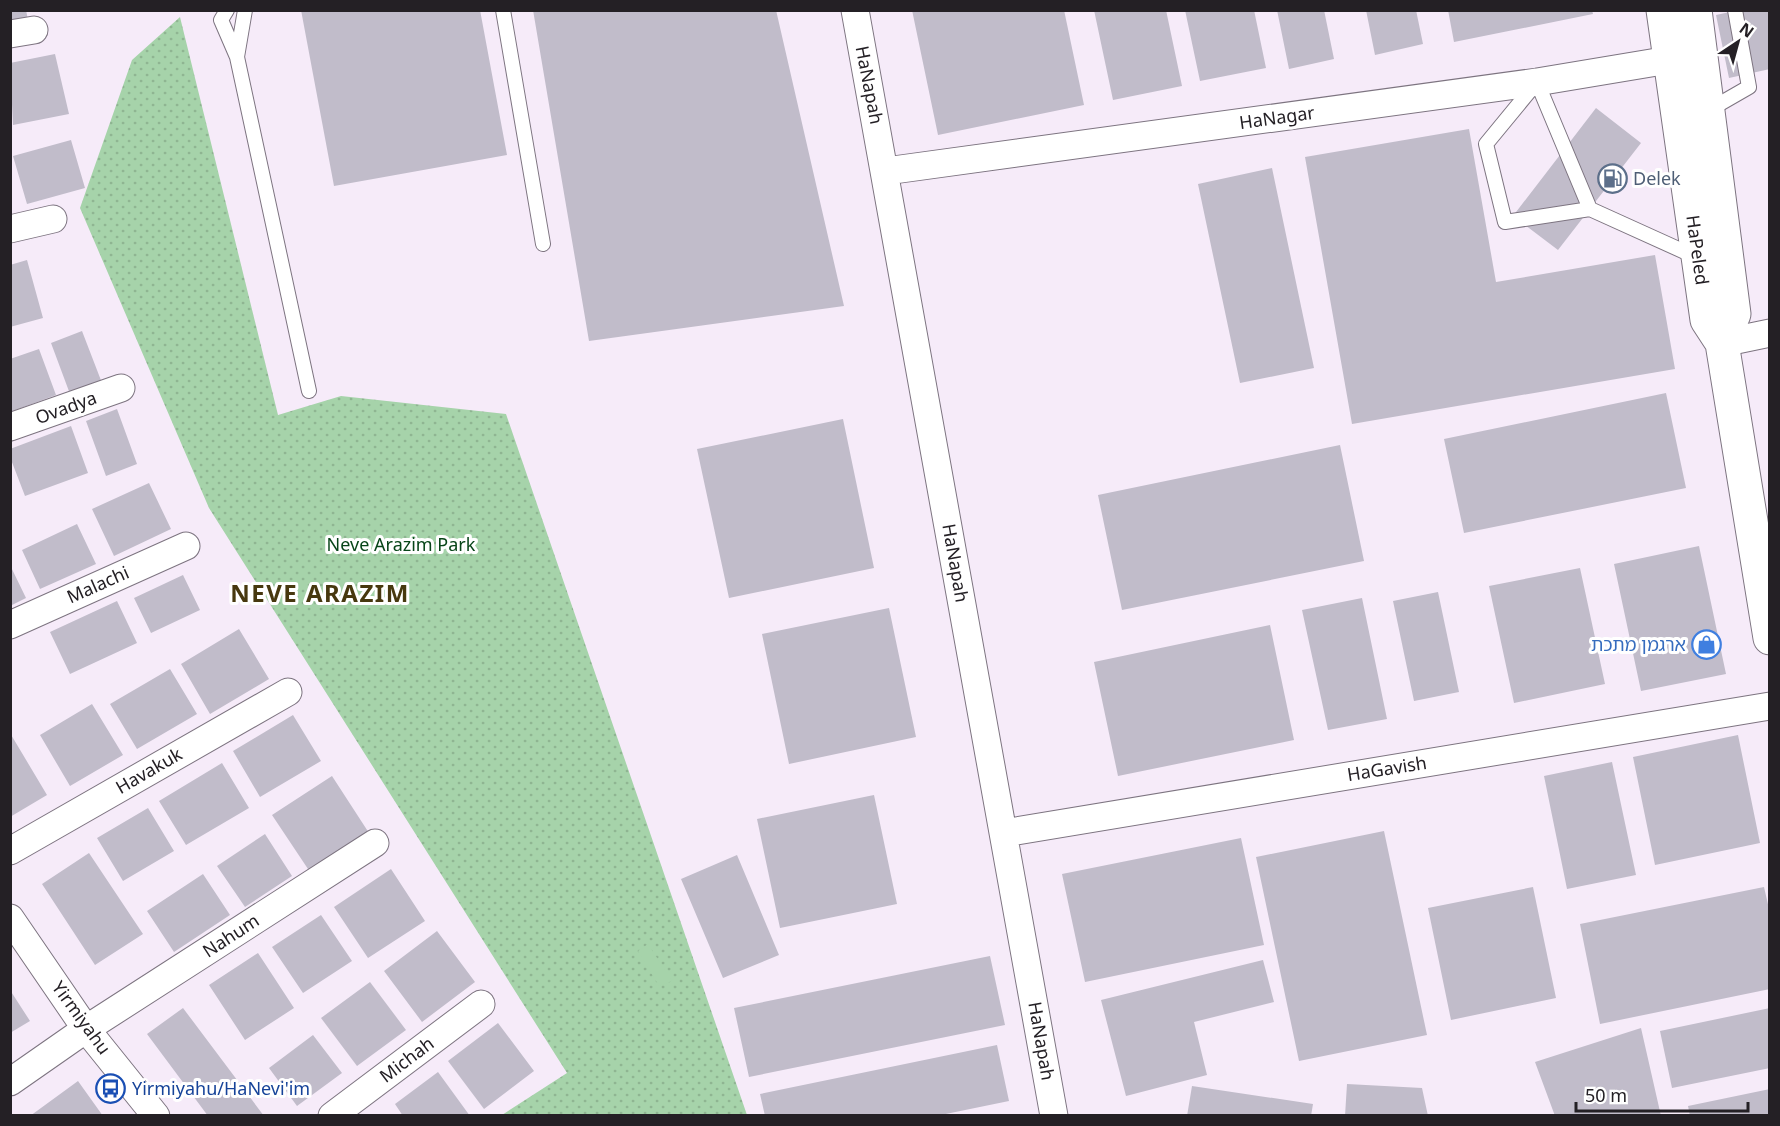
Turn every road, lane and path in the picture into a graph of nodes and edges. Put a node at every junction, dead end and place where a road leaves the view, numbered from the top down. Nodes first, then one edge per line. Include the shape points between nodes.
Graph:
1 (226, 10) edge
2 (245, 10) edge
3 (503, 10) edge
4 (855, 10) edge
5 (1663, 10) edge
6 (1695, 10) edge
7 (1735, 10) edge
8 (237, 57) junction
9 (1669, 60) junction
10 (1537, 82) junction
11 (1707, 111) junction
12 (886, 171) junction
13 (1590, 209) junction
14 (53, 219) dead end
15 (10, 229) edge
16 (543, 244) dead end
17 (1698, 258) junction
18 (1770, 333) edge
19 (1722, 343) junction
20 (121, 388) dead end
21 (309, 391) dead end
22 (10, 428) edge
23 (186, 546) dead end
24 (10, 625) edge
25 (1770, 638) edge
26 (288, 692) dead end
27 (1770, 706) edge
28 (1004, 833) junction
29 (375, 843) dead end
30 (10, 851) edge
31 (13, 928) edge
32 (482, 1004) dead end
33 (86, 1029) junction
34 (10, 1082) edge
35 (156, 1116) edge
36 (332, 1116) edge
37 (1054, 1116) edge

1 - 8 lane via 221,20
2 - 8 lane
3 - 16 lane
4 - 12 street, HaNapah
5 - 9 street, HaPeled
6 - 11 street, HaPeled
7 - 11 lane via 1749,87
8 - 21 lane
9 - 10 street, HaNagar
9 - 17 street, HaPeled
10 - 12 street, HaNagar
10 - 13 lane
10 - 13 lane via 1486,144 1505,222
11 - 19 street, HaPeled via 1734,314
12 - 28 street, HaNapah
13 - 17 lane
14 - 15 street
17 - 19 street, HaPeled via 1707,320
18 - 19 street
19 - 25 street, HaPeled
20 - 22 street, Ovadya
23 - 24 street, Malachi
26 - 30 street, Havakuk
27 - 28 street, HaGavish
28 - 37 street, HaNapah
29 - 33 street, Nahum
31 - 33 street, Yirmiyahu
32 - 36 street, Michah
33 - 34 street, Nahum
33 - 35 street, Yirmiyahu

